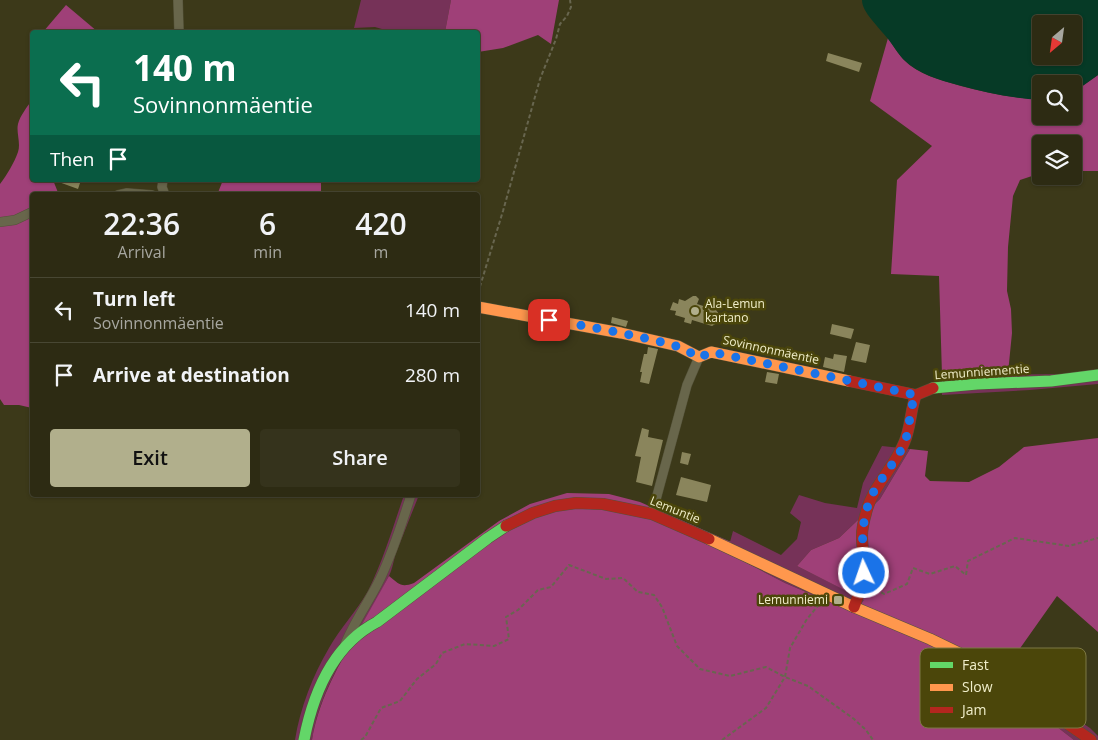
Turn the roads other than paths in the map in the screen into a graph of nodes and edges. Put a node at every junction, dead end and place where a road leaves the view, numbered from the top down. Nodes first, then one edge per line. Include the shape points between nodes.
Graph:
1 (178, 0) edge
2 (179, 30) edge
3 (30, 213) edge
4 (0, 222) edge
5 (480, 307) edge
6 (699, 358) junction
7 (1098, 374) edge
8 (916, 395) junction
9 (410, 497) edge
10 (652, 514) junction
11 (854, 607) junction
12 (949, 648) edge
13 (343, 649) junction
14 (1075, 728) edge
15 (304, 740) edge
16 (1091, 740) edge

1 - 2 street
3 - 4 street
5 - 6 street via 621,332 678,346
6 - 8 street, Sovinnonmäentie via 711,352
6 - 10 street via 687,385
7 - 8 street, Lemunniementie via 1051,381 934,388
8 - 11 street via 905,442 873,494 866,512 862,533 864,573
9 - 13 street via 381,578
10 - 11 street, Lemuntie
10 - 13 street, Lemuntie via 603,504 576,503 533,513 488,538
11 - 12 street, Lemuntie
13 - 15 street, Lemuntie via 320,686
14 - 16 street, Lemuntie

